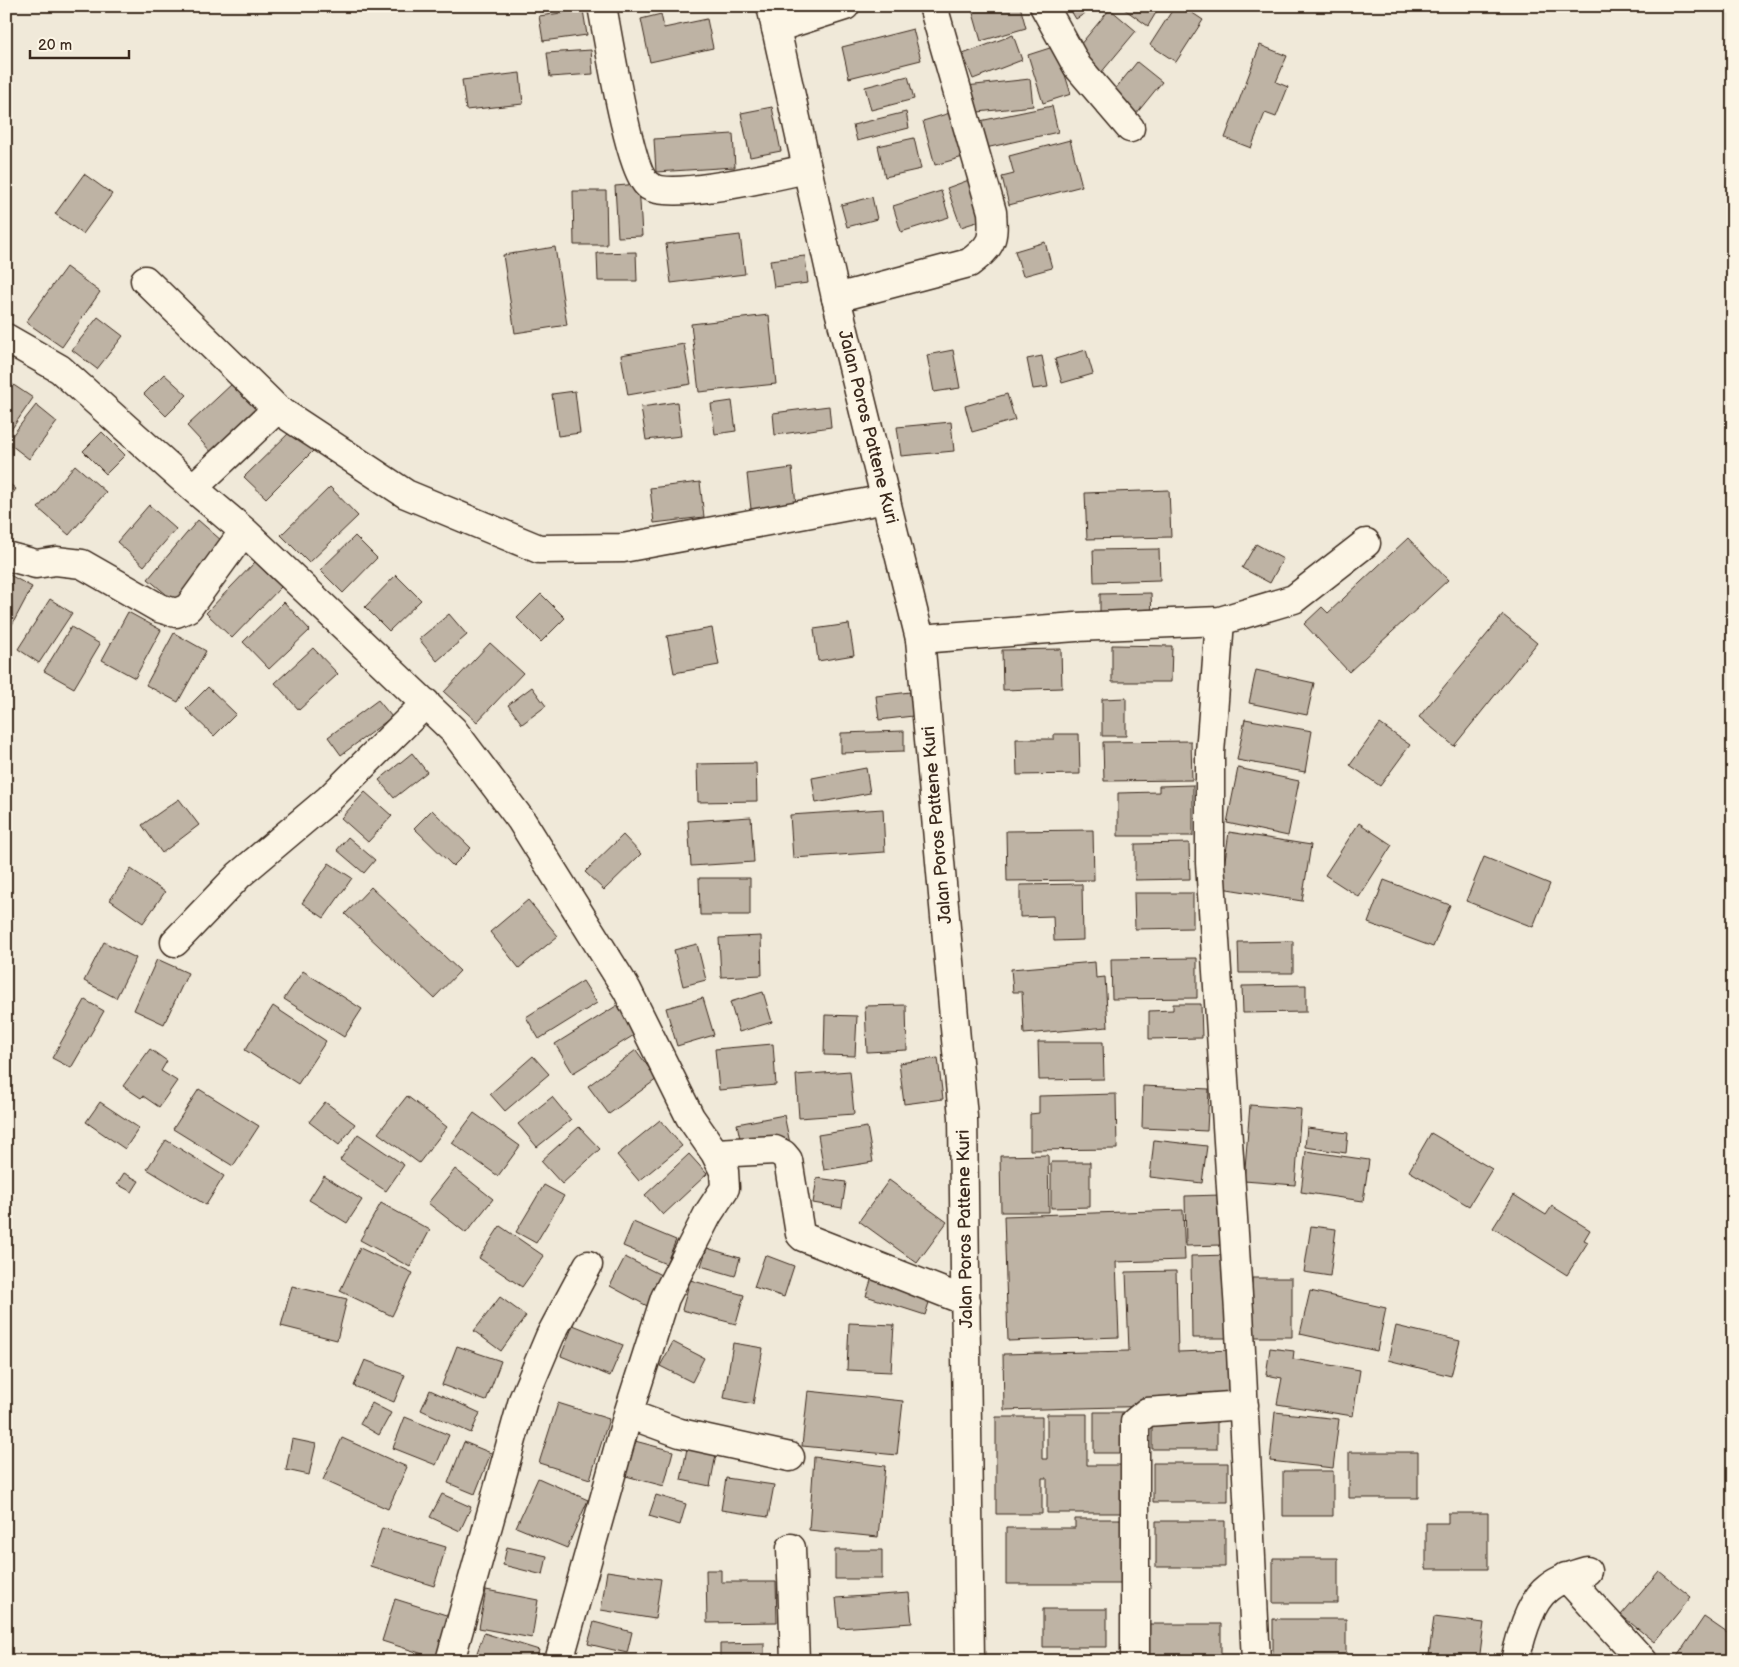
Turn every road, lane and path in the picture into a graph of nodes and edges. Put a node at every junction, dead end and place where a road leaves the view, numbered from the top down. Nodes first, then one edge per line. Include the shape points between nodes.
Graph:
1 (602, 6) edge
2 (844, 6) edge
3 (933, 6) edge
4 (1044, 6) edge
5 (773, 17) edge
6 (1130, 128) dead end
7 (807, 169) junction
8 (145, 280) dead end
9 (836, 298) junction
10 (6, 338) edge
11 (276, 409) junction
12 (193, 488) junction
13 (886, 499) junction
14 (244, 531) junction
15 (1366, 543) dead end
16 (6, 556) edge
17 (1220, 621) junction
18 (920, 639) junction
19 (426, 703) junction
20 (175, 942) dead end
21 (715, 1153) junction
22 (588, 1265) dead end
23 (966, 1301) junction
24 (1244, 1406) junction
25 (628, 1414) junction
26 (790, 1457) dead end
27 (791, 1548) dead end
28 (450, 1661) edge
29 (559, 1661) edge
30 (795, 1661) edge
31 (970, 1661) edge
32 (1135, 1661) edge
33 (1256, 1661) edge
34 (1515, 1661) edge
35 (1643, 1661) edge

1 - 7 street via 632,152 641,176 649,186 671,191 695,189
2 - 5 street
3 - 9 street via 992,212 993,236 981,254 969,263
4 - 6 street via 1077,66
5 - 7 street, Jalan Poros Pattene Kuri
7 - 9 street, Jalan Poros Pattene Kuri
8 - 11 street
9 - 13 street, Jalan Poros Pattene Kuri
10 - 12 street via 60,369
11 - 12 street
11 - 13 street via 406,494 539,549 623,548
12 - 14 street
13 - 18 street, Jalan Poros Pattene Kuri
14 - 16 street via 188,608 176,613 159,608 82,564 56,561 36,564
14 - 19 street
15 - 17 street via 1294,599
17 - 18 street via 1076,627
17 - 24 street via 1210,752 1210,863 1224,1044
18 - 23 street, Jalan Poros Pattene Kuri via 963,1117
19 - 20 street via 329,799 239,875
19 - 21 street via 453,730 521,820 626,990 690,1117
21 - 23 street via 775,1150 783,1154 788,1160 803,1237
21 - 25 street via 724,1171 725,1188 665,1298
22 - 28 street via 550,1336 523,1400
23 - 31 street, Jalan Poros Pattene Kuri
24 - 32 street via 1147,1412 1135,1422
24 - 33 street
25 - 26 street via 680,1433
25 - 29 street
27 - 30 street
34 - 35 street via 1522,1633 1537,1600 1547,1588 1576,1574

